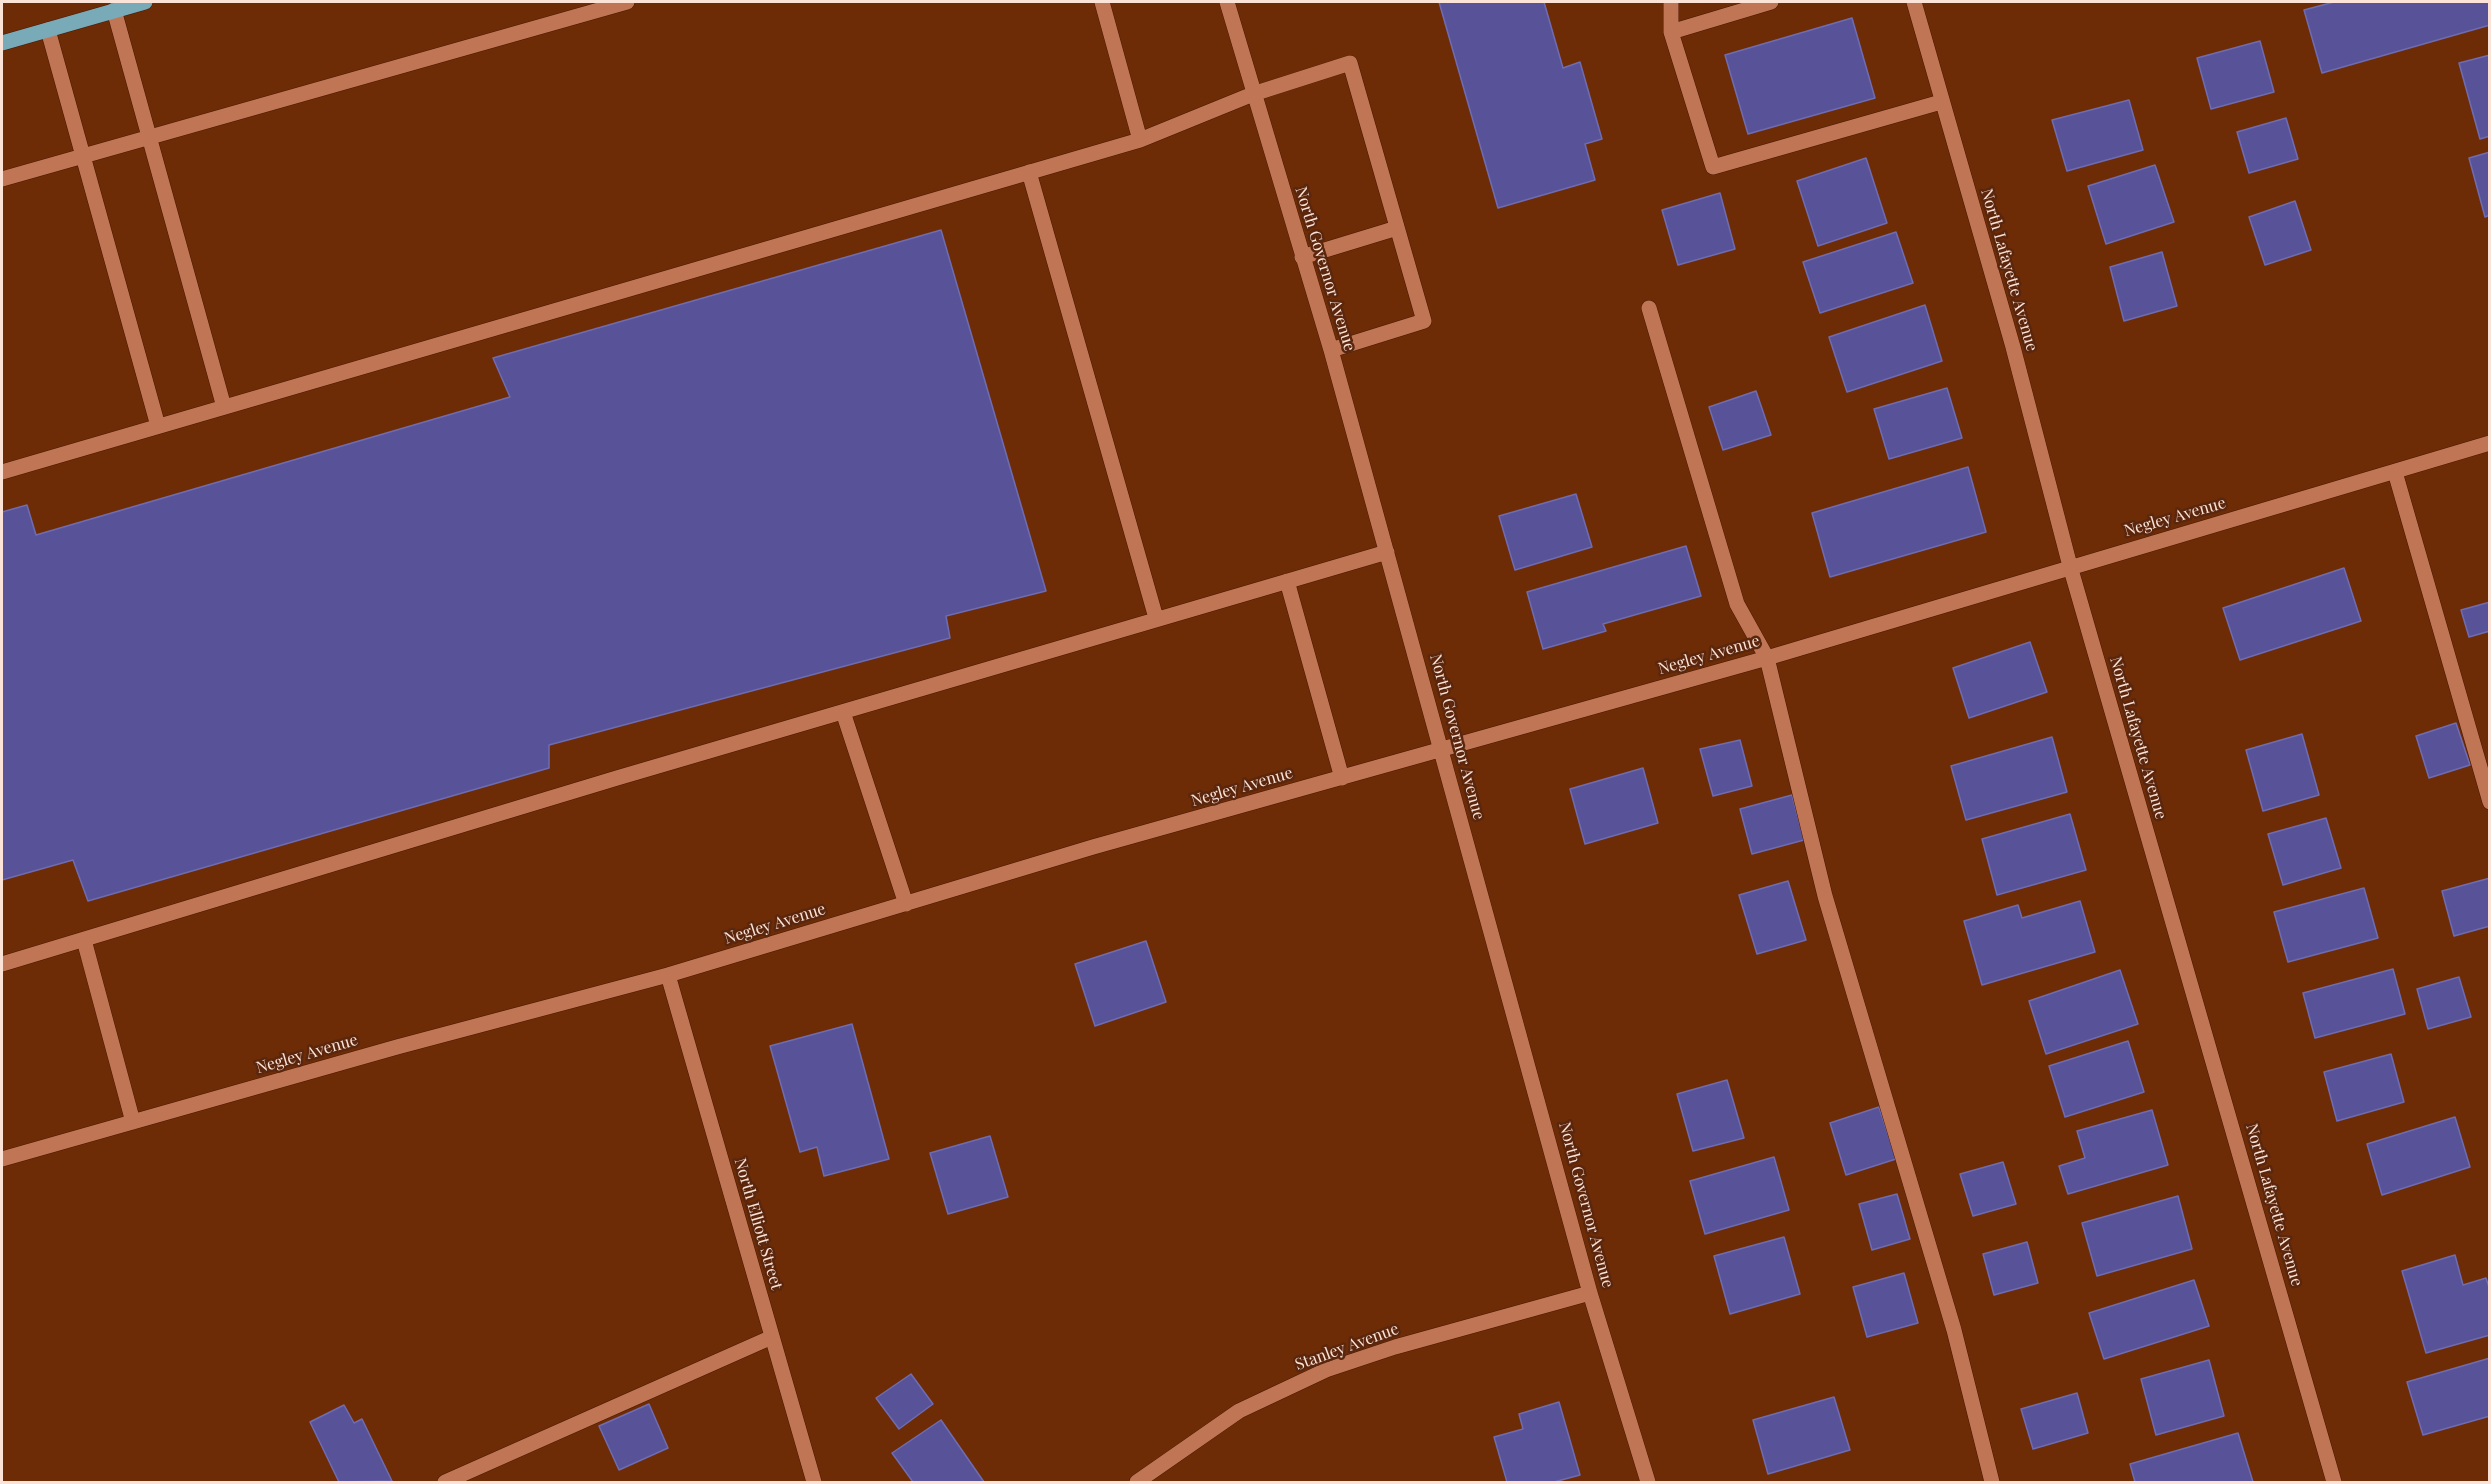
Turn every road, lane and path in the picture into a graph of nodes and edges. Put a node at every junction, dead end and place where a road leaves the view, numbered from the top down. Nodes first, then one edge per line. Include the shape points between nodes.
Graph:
1 (145, 2) edge
2 (627, 2) edge
3 (1102, 2) edge
4 (1227, 2) edge
5 (1671, 2) edge
6 (1771, 2) edge
7 (1914, 2) edge
8 (114, 10) junction
9 (48, 30) junction
10 (1671, 32) junction
11 (2, 43) edge
12 (1253, 94) junction
13 (1941, 102) junction
14 (149, 137) junction
15 (1140, 140) junction
16 (83, 155) junction
17 (1029, 172) junction
18 (2, 179) edge
19 (1397, 228) junction
20 (1302, 257) junction
21 (1648, 308) dead end
22 (1331, 350) junction
23 (224, 407) junction
24 (158, 426) junction
25 (2490, 443) edge
26 (2, 472) edge
27 (2395, 472) junction
28 (1387, 552) junction
29 (2070, 566) junction
30 (1287, 581) junction
31 (1156, 618) junction
32 (1767, 658) junction
33 (843, 712) junction
34 (1440, 751) junction
35 (1341, 778) junction
36 (2490, 802) edge
37 (906, 904) junction
38 (84, 940) junction
39 (2, 964) edge
40 (668, 975) junction
41 (133, 1122) junction
42 (2, 1159) edge
43 (1590, 1293) junction
44 (772, 1337) junction
45 (446, 1482) edge
46 (814, 1482) edge
47 (1137, 1482) edge
48 (1648, 1482) edge
49 (1992, 1482) edge
50 (2334, 1482) edge

1 - 8 main road
2 - 14 street
3 - 15 street
4 - 12 street, North Governor Avenue
5 - 10 street
6 - 10 street
7 - 13 street, North Lafayette Avenue
8 - 9 main road
8 - 14 street
9 - 11 main road
9 - 16 street
10 - 13 street via 1713,167
12 - 15 street
12 - 19 street via 1350,63
12 - 20 street, North Governor Avenue
13 - 29 street, North Lafayette Avenue via 2013,347
14 - 16 street
14 - 23 street
15 - 17 street
16 - 18 street
16 - 24 street
17 - 23 street
17 - 31 street
19 - 20 street
19 - 22 street via 1424,321
20 - 22 street, North Governor Avenue
21 - 32 street via 1737,604
22 - 28 street, North Governor Avenue
23 - 24 street
24 - 26 street
25 - 27 street, Negley Avenue
27 - 29 street, Negley Avenue
27 - 36 street
28 - 30 street
28 - 34 street, North Governor Avenue
29 - 32 street, Negley Avenue
29 - 50 street, North Lafayette Avenue
30 - 31 street
30 - 35 street
31 - 33 street
32 - 34 street, Negley Avenue
32 - 49 street via 1825,896 1954,1330
33 - 37 street
33 - 38 street
34 - 35 street, Negley Avenue
34 - 43 street, North Governor Avenue
35 - 37 street, Negley Avenue
37 - 40 street, Negley Avenue
38 - 39 street
38 - 41 street
40 - 41 street, Negley Avenue
40 - 44 street, North Elliott Street
41 - 42 street, Negley Avenue
43 - 47 street, Stanley Avenue via 1326,1370 1239,1411
43 - 48 street, North Governor Avenue
44 - 45 street
44 - 46 street, North Elliott Street

